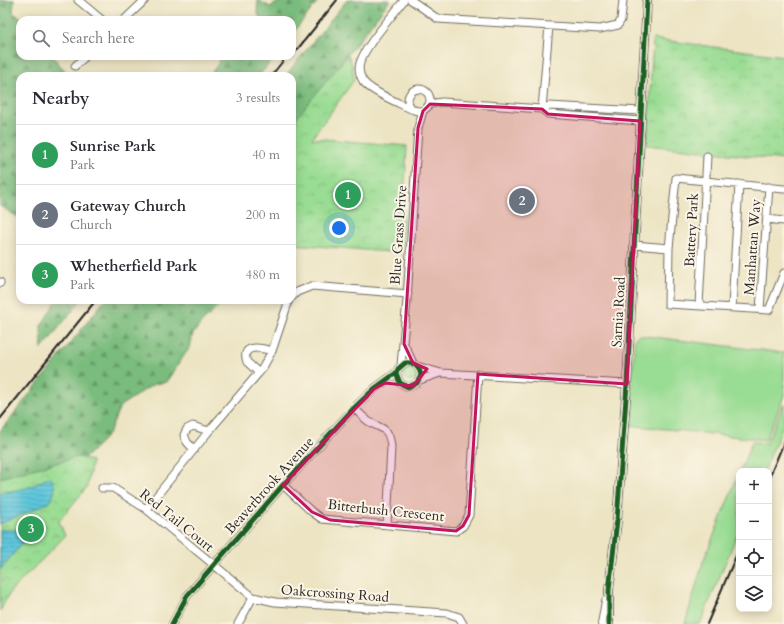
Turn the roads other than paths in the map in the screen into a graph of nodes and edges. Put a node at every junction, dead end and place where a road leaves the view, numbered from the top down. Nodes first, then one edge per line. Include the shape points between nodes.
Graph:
1 (78, 0) edge
2 (145, 0) edge
3 (404, 0) edge
4 (411, 0) edge
5 (623, 0) edge
6 (647, 0) edge
7 (97, 16) edge
8 (128, 16) edge
9 (549, 26) junction
10 (82, 60) edge
11 (75, 66) dead end
12 (410, 94) junction
13 (392, 100) junction
14 (430, 100) junction
15 (412, 109) junction
16 (542, 109) junction
17 (424, 111) junction
18 (641, 111) junction
19 (640, 121) junction
20 (418, 128) junction
21 (707, 156) dead end
22 (706, 181) junction
23 (739, 184) junction
24 (769, 187) junction
25 (784, 189) edge
26 (767, 219) junction
27 (784, 221) edge
28 (634, 245) junction
29 (669, 248) junction
30 (784, 273) edge
31 (296, 293) edge
32 (408, 294) junction
33 (288, 304) edge
34 (699, 305) junction
35 (732, 307) junction
36 (760, 309) junction
37 (404, 344) junction
38 (272, 351) junction
39 (401, 365) junction
40 (415, 365) junction
41 (259, 373) junction
42 (396, 373) junction
43 (441, 373) junction
44 (478, 374) junction
45 (420, 380) junction
46 (385, 383) junction
47 (400, 383) junction
48 (627, 384) junction
49 (354, 408) junction
50 (209, 431) junction
51 (194, 450) junction
52 (283, 485) junction
53 (102, 488) dead end
54 (146, 509) junction
55 (387, 525) junction
56 (213, 566) junction
57 (609, 590) junction
58 (253, 597) junction
59 (172, 624) edge
60 (238, 624) edge
61 (463, 624) edge
62 (602, 624) edge
63 (609, 624) edge

1 - 7 street
2 - 8 street
3 - 13 street via 366,51 359,65 360,76 366,84
4 - 9 street via 438,19
5 - 9 street via 621,20 618,25 610,28
6 - 18 main road, Sarnia Road
9 - 16 street
10 - 11 street
12 - 13 street
12 - 14 street via 420,89 425,91
12 - 15 street via 408,102
13 - 15 street
14 - 16 street
14 - 17 street
15 - 17 street
15 - 20 street, Blue Grass Drive
16 - 18 street via 549,106
16 - 19 street via 548,114
17 - 20 street, Blue Grass Drive
18 - 19 main road, Sarnia Road
19 - 28 main road, Sarnia Road
20 - 32 street, Blue Grass Drive
21 - 22 street, Battery Park
22 - 23 street
22 - 29 street via 676,178
22 - 34 street, Battery Park
23 - 24 street
23 - 35 street
24 - 25 street
24 - 26 street, Manhattan Way
26 - 27 street
26 - 36 street, Manhattan Way
28 - 29 street
28 - 48 main road, Sarnia Road
29 - 34 street via 668,304
30 - 36 street via 769,310
31 - 32 street via 312,286
32 - 37 street, Blue Grass Drive
33 - 38 street
34 - 35 street
35 - 36 street
37 - 39 street, Blue Grass Drive
37 - 40 street, Blue Grass Drive
38 - 41 street
38 - 41 street via 258,346 248,352 247,362
39 - 40 street via 409,362
39 - 42 street
40 - 43 street
40 - 45 street via 421,375
41 - 50 street
42 - 46 street, Beaverbrook Avenue
42 - 47 street
43 - 44 street
43 - 45 street
44 - 48 street
44 - 55 street, Bitterbush Crescent via 467,521 456,530
45 - 47 street via 408,387
46 - 47 street
46 - 49 street, Beaverbrook Avenue via 374,389
48 - 57 main road, Sarnia Road
49 - 52 street, Beaverbrook Avenue
49 - 55 street via 390,435
50 - 51 street
50 - 51 street via 193,426 187,429 184,435
51 - 54 street
52 - 55 street, Bitterbush Crescent via 322,518
52 - 56 street, Beaverbrook Avenue
53 - 54 street, Red Tail Court via 113,488
54 - 56 street, Red Tail Court
56 - 58 street, Oakcrossing Road
56 - 59 street, Beaverbrook Avenue via 187,596
57 - 62 main road, Sarnia Road
57 - 63 main road, Sarnia Road
58 - 60 street
58 - 61 street, Oakcrossing Road via 275,602 447,613 459,617

